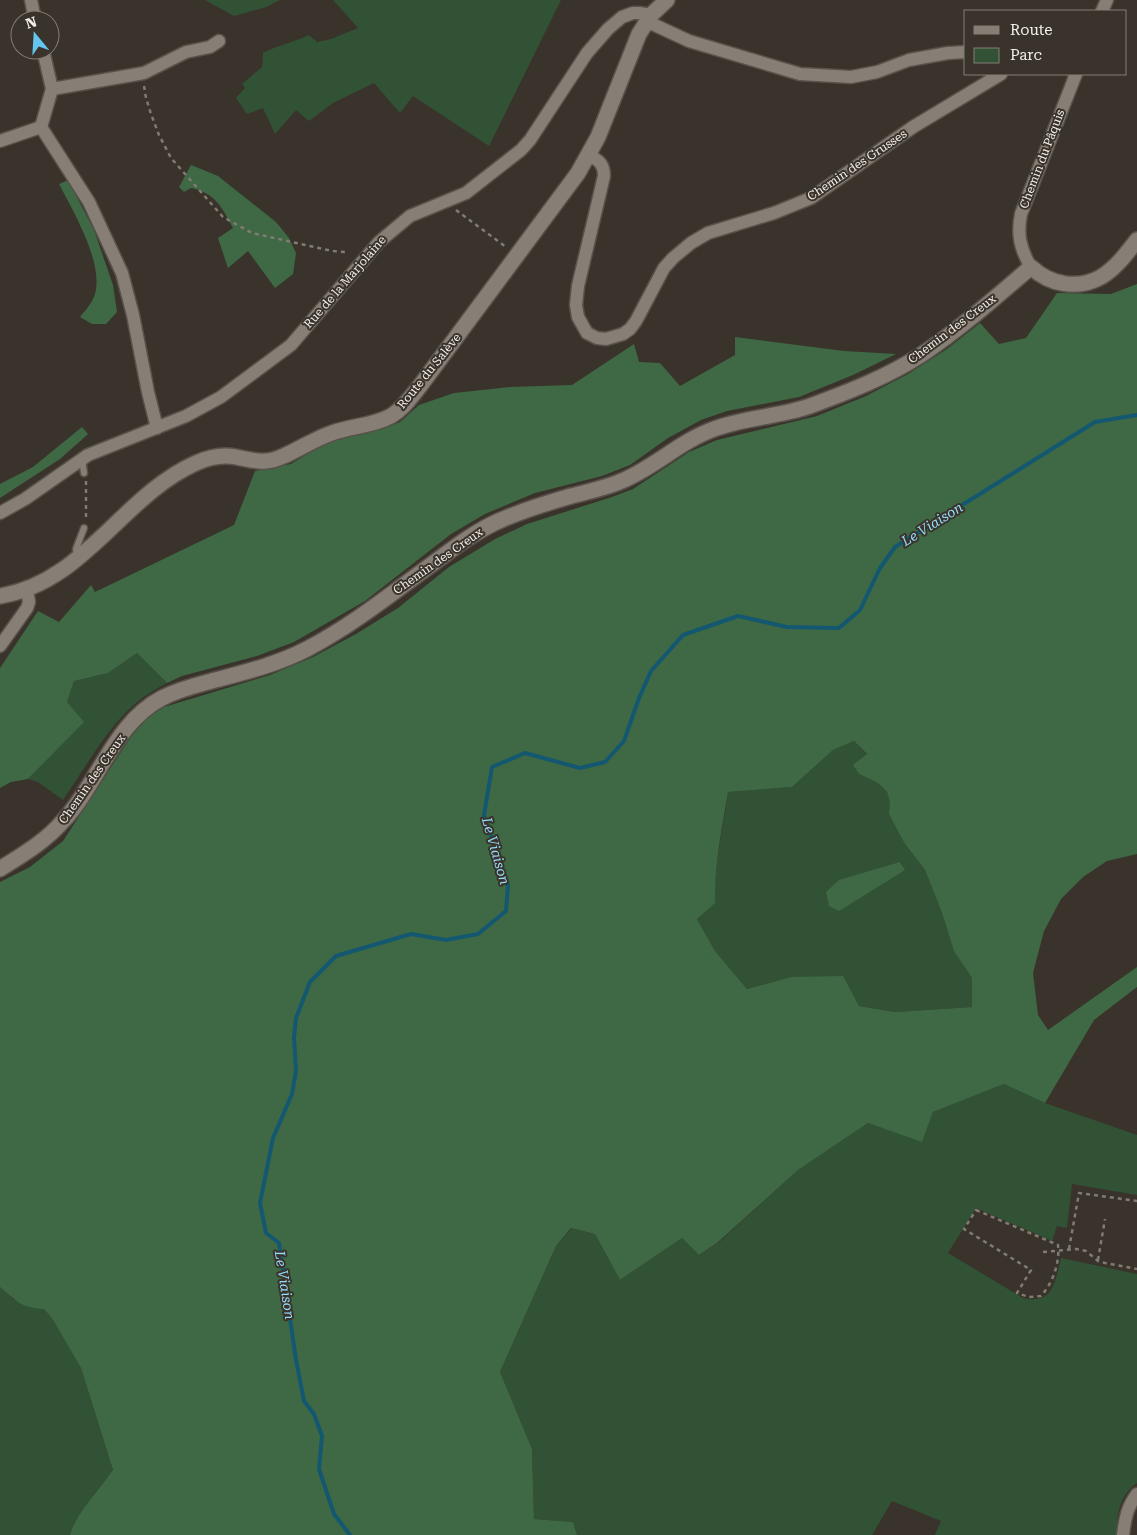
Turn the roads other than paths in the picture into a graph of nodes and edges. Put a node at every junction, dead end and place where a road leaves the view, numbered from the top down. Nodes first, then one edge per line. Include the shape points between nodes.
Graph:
1 (667, 0) edge
2 (649, 18) junction
3 (219, 41) dead end
4 (964, 52) edge
5 (45, 60) edge
6 (999, 75) edge
7 (1076, 75) edge
8 (52, 89) junction
9 (41, 128) junction
10 (0, 141) edge
11 (588, 155) junction
12 (1137, 240) edge
13 (1032, 267) junction
14 (157, 428) junction
15 (81, 458) junction
16 (84, 473) road end
17 (0, 513) edge
18 (84, 528) road end
19 (77, 560) junction
20 (27, 590) junction
21 (0, 596) edge
22 (0, 646) edge
23 (0, 869) edge
24 (1137, 1494) edge
25 (1123, 1535) edge

1 - 2 street, Route du Salève
2 - 4 street via 689,41 800,74 851,77 877,72 909,60
2 - 11 street, Route du Salève via 636,41
2 - 14 street, Rue de la Marjolaine via 639,12 633,13 622,17 608,29 588,53 526,146 477,186 410,216 384,237 282,352 214,402
3 - 8 street via 210,47 186,52 144,73
5 - 8 street
6 - 11 street, Chemin des Grusses via 913,126 811,198 774,214 708,233 684,248 664,268 630,329 606,339 587,332 578,318 576,305 604,176 601,162
7 - 13 street, Chemin du Pâquis via 1020,214 1020,243
8 - 9 street
9 - 10 street
9 - 14 street via 89,202 122,273
11 - 19 street, Route du Salève via 560,199 420,386 392,415 332,433 274,460 219,455 195,464 147,495
12 - 13 street, Chemin du Pâquis via 1121,260 1100,277 1087,282 1048,280
13 - 23 street, Chemin des Creux via 922,354 898,368 806,407 716,428 682,444 626,479 498,521 451,550 362,616 308,649 268,666 180,690 148,706 121,735 65,820 28,852
14 - 15 street, Rue de la Marjolaine
15 - 16 lane
15 - 17 street, Rue de la Marjolaine
18 - 19 lane via 76,549
19 - 20 street, Route du Salève
20 - 21 street, Route du Salève
20 - 22 street via 27,608
24 - 25 street via 1126,1513

